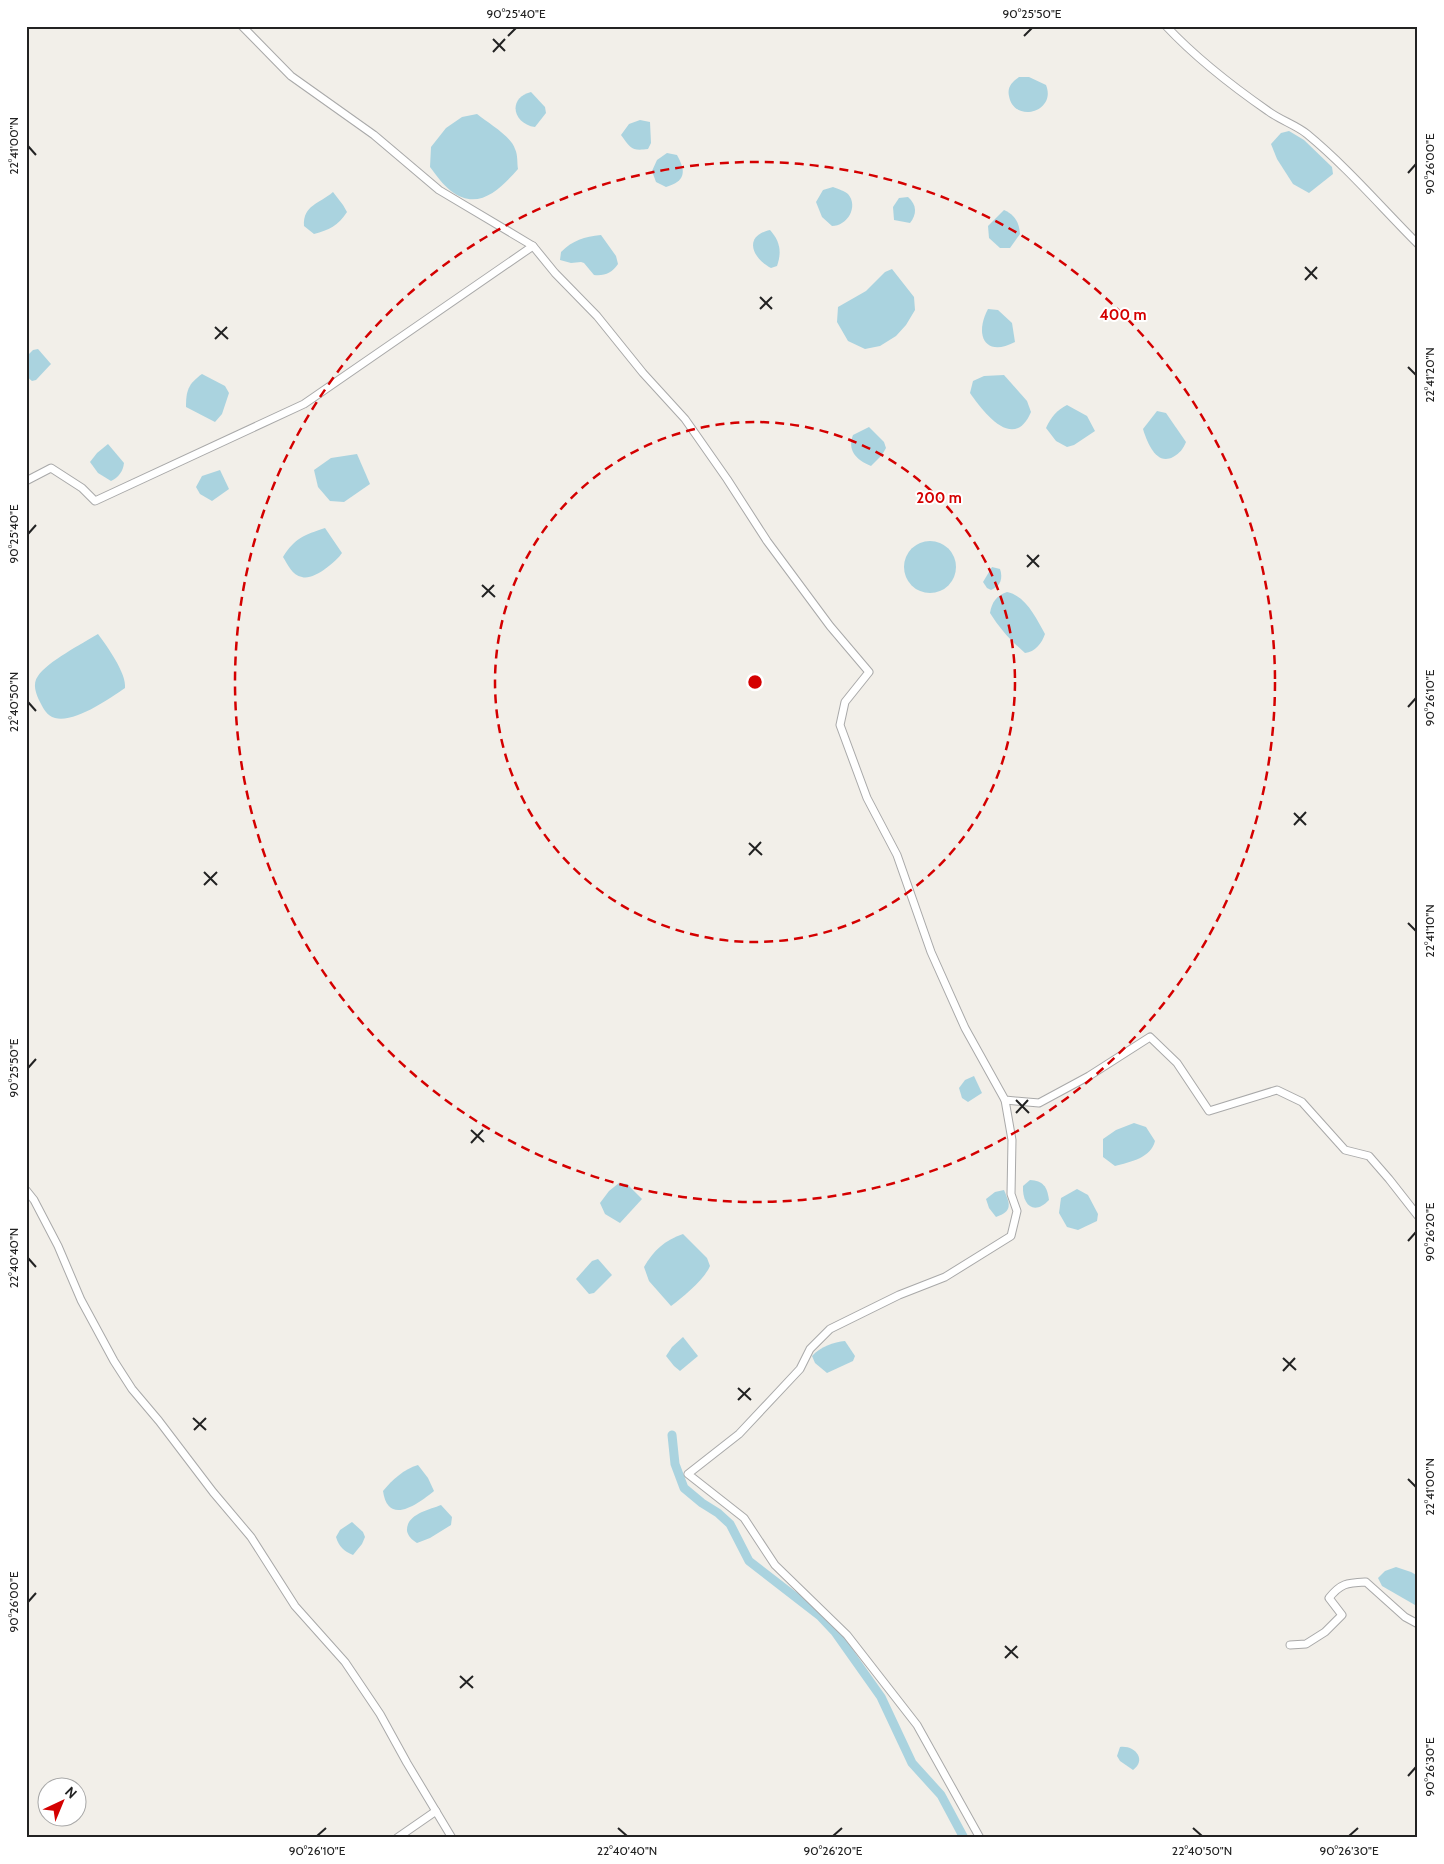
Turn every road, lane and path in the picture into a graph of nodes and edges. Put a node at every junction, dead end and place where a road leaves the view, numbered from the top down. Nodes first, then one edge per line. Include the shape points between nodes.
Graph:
1 (242, 26) edge
2 (1166, 26) edge
3 (1418, 244) edge
4 (533, 246) junction
5 (26, 481) edge
6 (1005, 1100) junction
7 (26, 1190) edge
8 (1418, 1216) edge
9 (1418, 1624) edge
10 (1290, 1645) dead end
11 (436, 1811) junction
12 (397, 1838) edge
13 (452, 1838) edge
14 (980, 1838) edge

1 - 4 street via 291,76 374,135 439,190
2 - 3 street via 1235,87 1306,133
4 - 5 street via 304,404 95,501 52,468
4 - 6 street via 685,419 767,541 830,626 869,672 845,702 840,725 867,798 897,856 931,952 965,1028
6 - 8 street via 1039,1103 1150,1037 1177,1063 1209,1111 1277,1090 1302,1102 1345,1150 1369,1156
6 - 14 street via 1012,1140 1011,1194 1018,1211 1011,1236 944,1277 830,1329 810,1349 800,1369 739,1434 688,1474 744,1518 775,1565 847,1635 917,1725
7 - 11 street via 58,1246 86,1309 132,1389 250,1537 296,1606 345,1662 380,1714
9 - 10 street via 1405,1617 1366,1582 1350,1582 1339,1586 1329,1598 1342,1615 1325,1632 1306,1644
11 - 12 street
11 - 13 street

